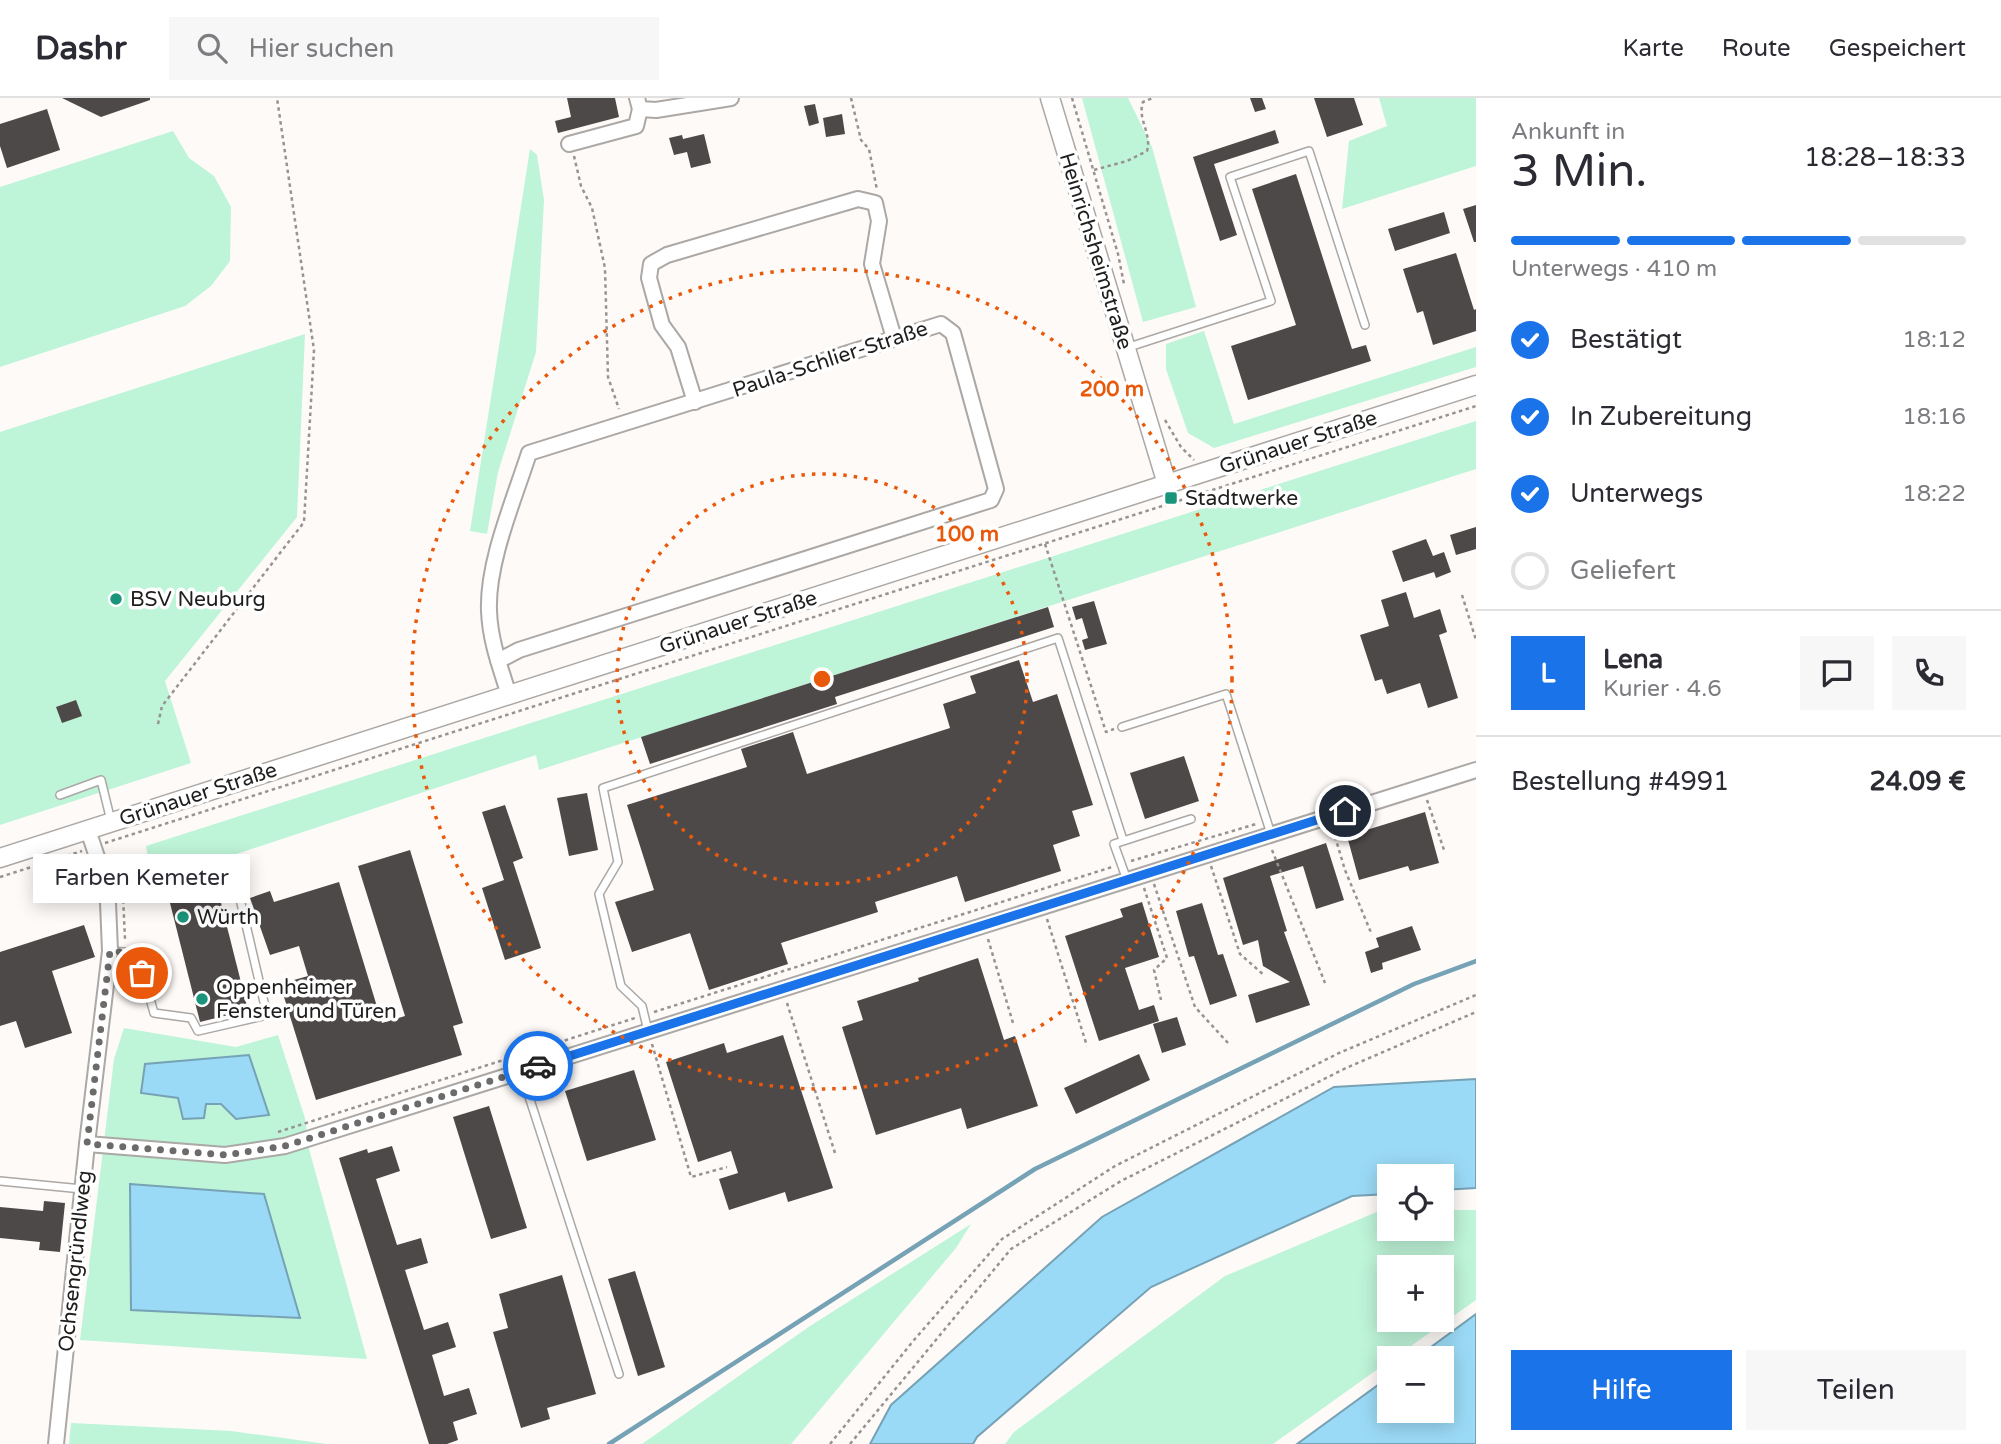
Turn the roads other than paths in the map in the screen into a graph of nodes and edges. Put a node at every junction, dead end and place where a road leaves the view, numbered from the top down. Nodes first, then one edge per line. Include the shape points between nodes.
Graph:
1 (731, 98) edge
2 (1050, 98) edge
3 (638, 103) edge
4 (569, 144) road end
5 (1365, 325) dead end
6 (894, 338) junction
7 (1126, 348) junction
8 (1476, 385) edge
9 (695, 402) junction
10 (1167, 484) junction
11 (498, 661) junction
12 (509, 695) junction
13 (1122, 727) road end
14 (1476, 769) edge
15 (60, 795) dead end
16 (1191, 819) dead end
17 (111, 822) junction
18 (1268, 830) junction
19 (91, 838) junction
20 (1123, 840) junction
21 (0, 858) edge
22 (1139, 876) junction
23 (240, 899) dead end
24 (117, 951) junction
25 (648, 1031) junction
26 (520, 1072) junction
27 (87, 1144) junction
28 (0, 1181) edge
29 (82, 1189) junction
30 (619, 1374) dead end
31 (56, 1444) edge

1 - 3 street via 656,110
2 - 7 street, Heinrichsheimstraße
3 - 4 street via 636,126
5 - 7 lane via 1309,151 1230,177 1271,301
6 - 9 street, Paula-Schlier-Straße
6 - 9 street via 872,264 879,221 875,204 858,199 667,255 651,264 649,278 662,326 678,347
6 - 11 street, Paula-Schlier-Straße via 941,324 953,333 996,489 991,500 519,650
7 - 10 street, Heinrichsheimstraße
8 - 10 street, Grünauer Straße
9 - 11 street, Paula-Schlier-Straße via 529,453 491,575 491,636
10 - 12 street, Grünauer Straße
11 - 12 street, Paula-Schlier-Straße
12 - 17 street, Grünauer Straße
13 - 18 lane via 1226,694
14 - 18 street
15 - 17 lane via 102,780
16 - 20 lane
17 - 19 street, Grünauer Straße
18 - 22 street
19 - 21 street, Grünauer Straße
19 - 24 street, Ochsengründlweg
20 - 22 lane via 1114,844 1121,864
20 - 25 lane via 1058,638 603,788 618,862 599,894 621,986 642,1006
22 - 25 street
23 - 24 lane via 267,1015 198,1031 191,1018 154,1013 136,953
24 - 27 street, Ochsengründlweg
25 - 26 street
26 - 27 street via 285,1146 225,1155
26 - 30 lane
27 - 29 street, Ochsengründlweg
28 - 29 lane
29 - 31 street, Ochsengründlweg

